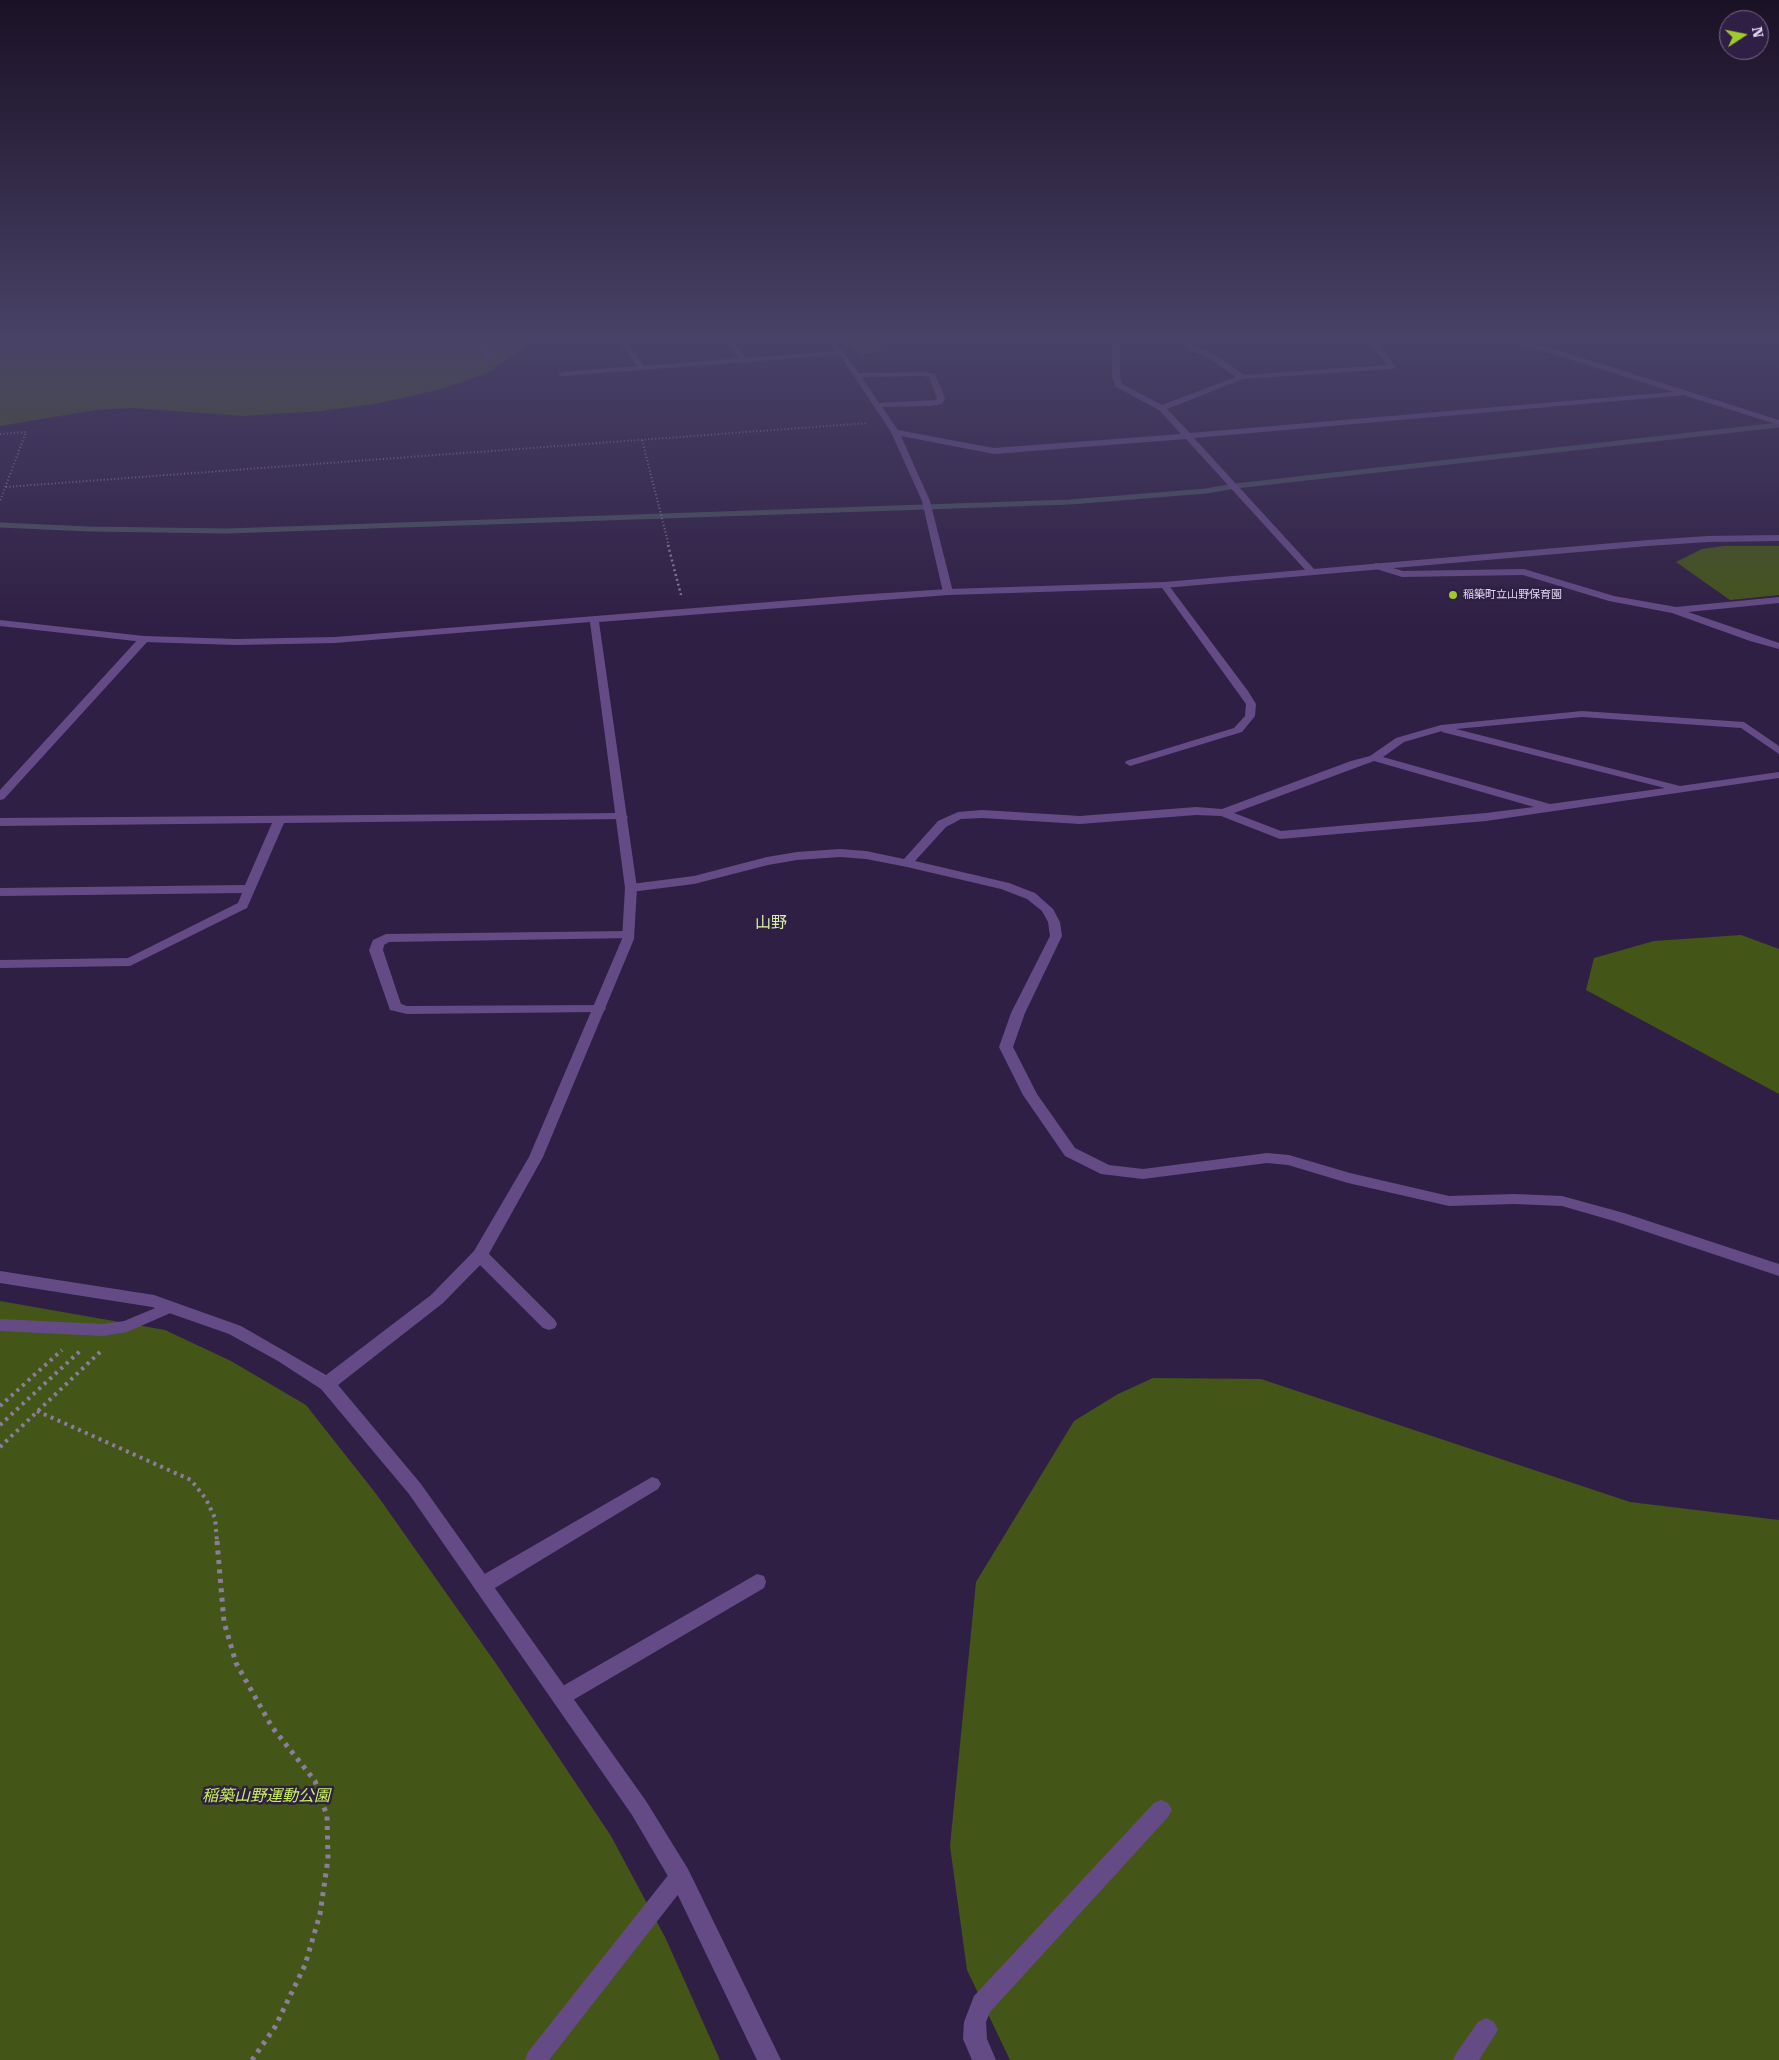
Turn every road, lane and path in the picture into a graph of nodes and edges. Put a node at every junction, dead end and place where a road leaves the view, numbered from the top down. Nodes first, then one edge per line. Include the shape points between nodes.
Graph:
1 (24, 436) edge
2 (695, 436) edge
3 (897, 436) edge
4 (917, 436) edge
5 (1187, 436) edge
6 (1189, 436) edge
7 (642, 440) junction
8 (6, 487) junction
9 (0, 501) edge
10 (1779, 538) edge
11 (1376, 566) junction
12 (1311, 571) junction
13 (1164, 585) junction
14 (948, 592) junction
15 (1779, 600) edge
16 (685, 610) junction
17 (1674, 610) junction
18 (594, 618) junction
19 (0, 623) edge
20 (144, 639) junction
21 (1779, 646) edge
22 (1440, 728) junction
23 (1779, 751) edge
24 (1374, 758) junction
25 (1130, 763) dead end
26 (1779, 776) edge
27 (1683, 789) junction
28 (0, 797) edge
29 (1551, 808) junction
30 (1223, 813) junction
31 (622, 817) junction
32 (279, 820) junction
33 (0, 822) edge
34 (907, 862) junction
35 (631, 888) junction
36 (250, 889) junction
37 (0, 892) edge
38 (628, 935) junction
39 (0, 964) edge
40 (599, 1008) junction
41 (480, 1255) junction
42 (1779, 1270) edge
43 (0, 1278) edge
44 (170, 1307) junction
45 (549, 1324) dead end
46 (0, 1325) edge
47 (127, 1326) junction
48 (84, 1329) junction
49 (103, 1330) junction
50 (326, 1384) junction
51 (0, 1406) edge
52 (37, 1411) junction
53 (0, 1425) edge
54 (0, 1446) edge
55 (652, 1484) dead end
56 (757, 1582) dead end
57 (483, 1585) junction
58 (561, 1697) junction
59 (1162, 1810) dead end
60 (680, 1876) junction
61 (1486, 2030) dead end
62 (252, 2060) edge
63 (536, 2060) edge
64 (769, 2060) edge
65 (984, 2060) edge
66 (1465, 2060) edge

1 - 8 path
2 - 7 path
3 - 14 street via 926,501
4 - 5 street via 994,451
6 - 12 street
7 - 8 path
7 - 16 path
8 - 9 path
10 - 11 street via 1708,538
11 - 12 street
11 - 17 street via 1402,574 1524,572 1612,598
12 - 13 street
13 - 14 street
13 - 25 lane via 1243,690 1251,704 1250,716 1238,730
14 - 16 street
15 - 17 street
16 - 18 street
17 - 21 street
18 - 20 street via 335,640 236,642
18 - 31 street
19 - 20 street
20 - 28 street
22 - 23 street via 1582,714 1744,725
22 - 24 street via 1400,740
22 - 27 street
24 - 29 street
24 - 30 street via 1355,762
26 - 27 street
27 - 29 street
29 - 30 street via 1486,817 1280,835
30 - 34 street via 1080,820 982,814 958,816 942,824
31 - 32 street
31 - 35 street
32 - 33 street
32 - 36 street
34 - 35 street via 840,853 797,856 694,880
34 - 42 street via 1004,886 1031,896 1047,909 1054,922 1056,936 1018,1013 1006,1047 1030,1095 1070,1152 1106,1170 1143,1174 1267,1158 1289,1160 1348,1178 1449,1201 1562,1201
35 - 38 street
36 - 37 street
36 - 39 street via 243,905 130,962
38 - 40 street
38 - 40 street via 386,938 378,942 376,950 395,1007 407,1010
40 - 41 street via 536,1157
41 - 45 street
41 - 50 street via 437,1299
43 - 44 street via 154,1301
44 - 47 lane
44 - 50 street via 235,1330
46 - 48 lane
47 - 49 lane
47 - 52 path
48 - 49 lane
48 - 51 path
49 - 53 path
50 - 57 street via 415,1489
52 - 54 path
52 - 62 path via 191,1480 206,1499 215,1518 224,1622 236,1663 272,1727 315,1781 327,1816 328,1859 320,1914 308,1956 275,2027
55 - 57 street
56 - 58 street
57 - 58 street
58 - 60 street via 639,1808
59 - 65 street via 982,2004 975,2022 975,2038
60 - 63 lane
60 - 64 street
61 - 66 street

